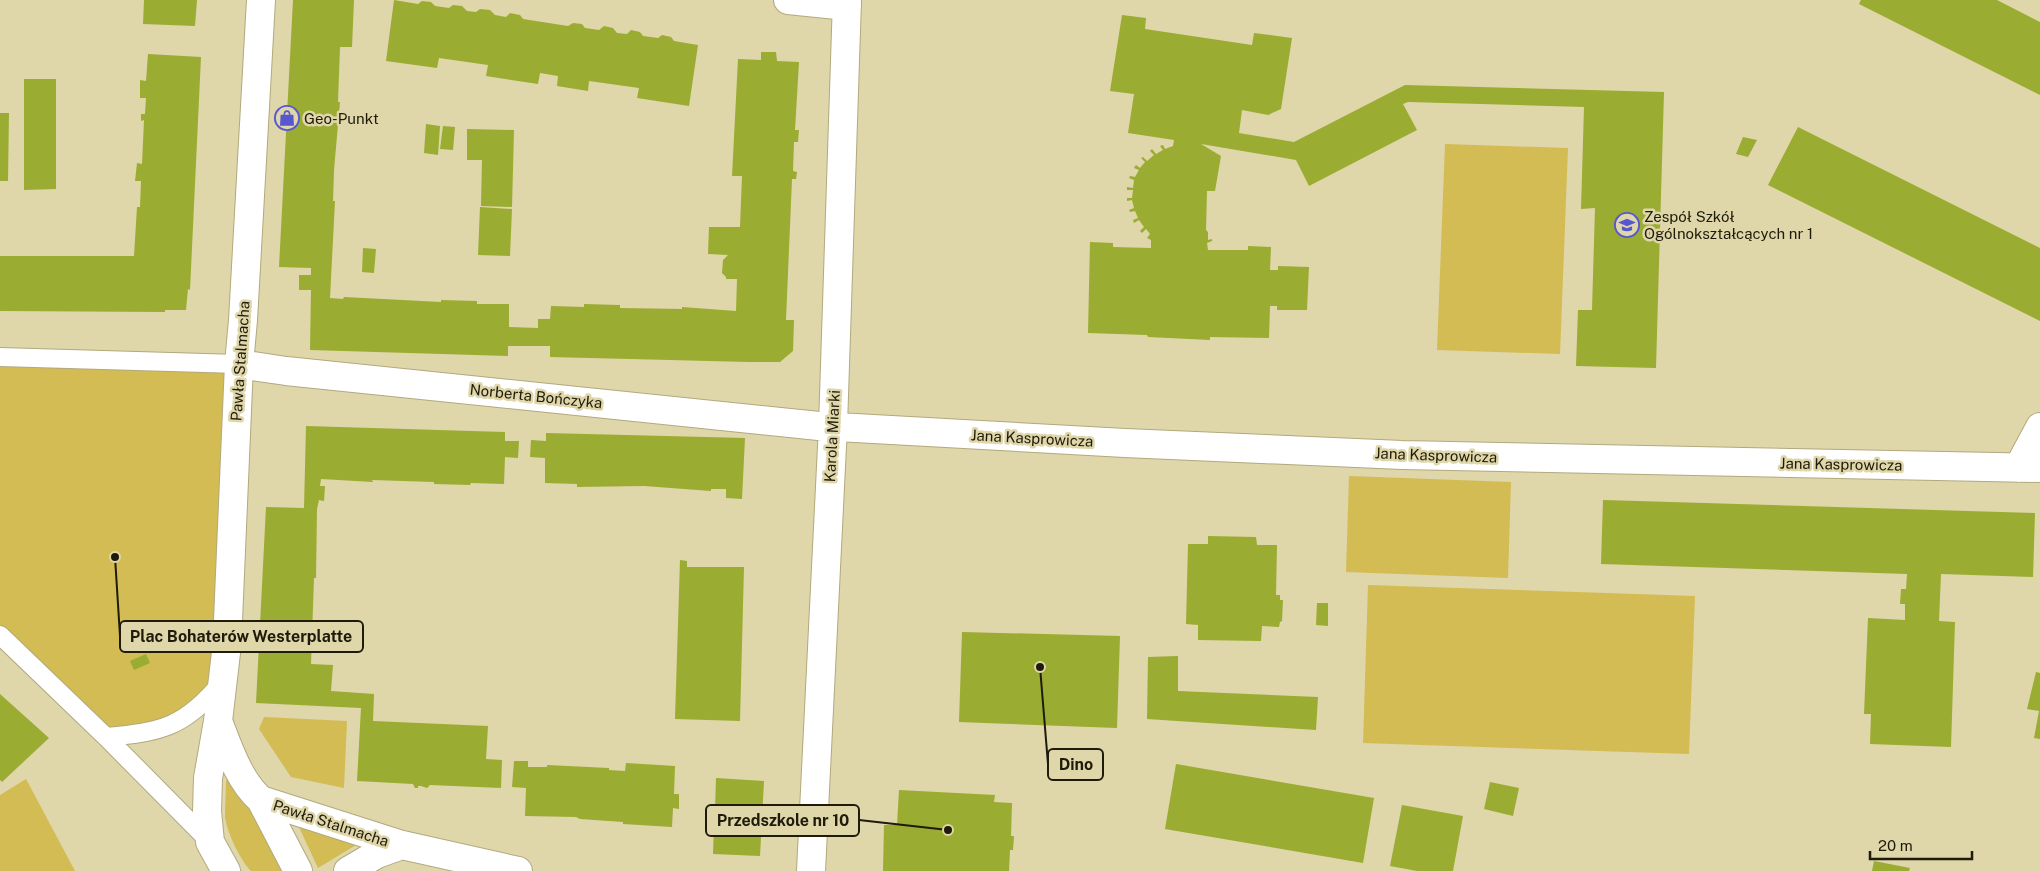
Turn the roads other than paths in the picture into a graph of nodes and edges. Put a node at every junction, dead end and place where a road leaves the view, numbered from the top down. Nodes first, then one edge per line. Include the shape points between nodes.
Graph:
1 (261, 0) edge
2 (788, 0) edge
3 (847, 3) edge
4 (0, 357) edge
5 (238, 364) junction
6 (833, 426) junction
7 (2040, 427) edge
8 (2029, 468) edge
9 (0, 635) edge
10 (224, 679) junction
11 (218, 721) junction
12 (106, 737) junction
13 (261, 800) junction
14 (210, 842) junction
15 (402, 845) junction
16 (226, 871) edge
17 (298, 871) edge
18 (348, 871) edge
19 (518, 871) edge
20 (811, 871) edge

1 - 5 street, Pawła Stalmacha
2 - 3 street
3 - 6 street, Karola Miarki
4 - 5 lane
5 - 6 street, Norberta Bończyka
5 - 10 street, Pawła Stalmacha
6 - 8 street, Jana Kasprowicza via 1402,455
6 - 20 street, Karola Miarki
7 - 8 street
9 - 12 lane
10 - 11 street, Pawła Stalmacha
10 - 12 lane via 208,700 181,721 164,729
11 - 13 street, Pawła Stalmacha via 238,767
11 - 14 street, Pawła Stalmacha via 208,778
12 - 14 lane
13 - 15 street, Pawła Stalmacha
13 - 17 street
14 - 16 street, Pawła Stalmacha
15 - 18 street
15 - 19 street, Pawła Stalmacha

